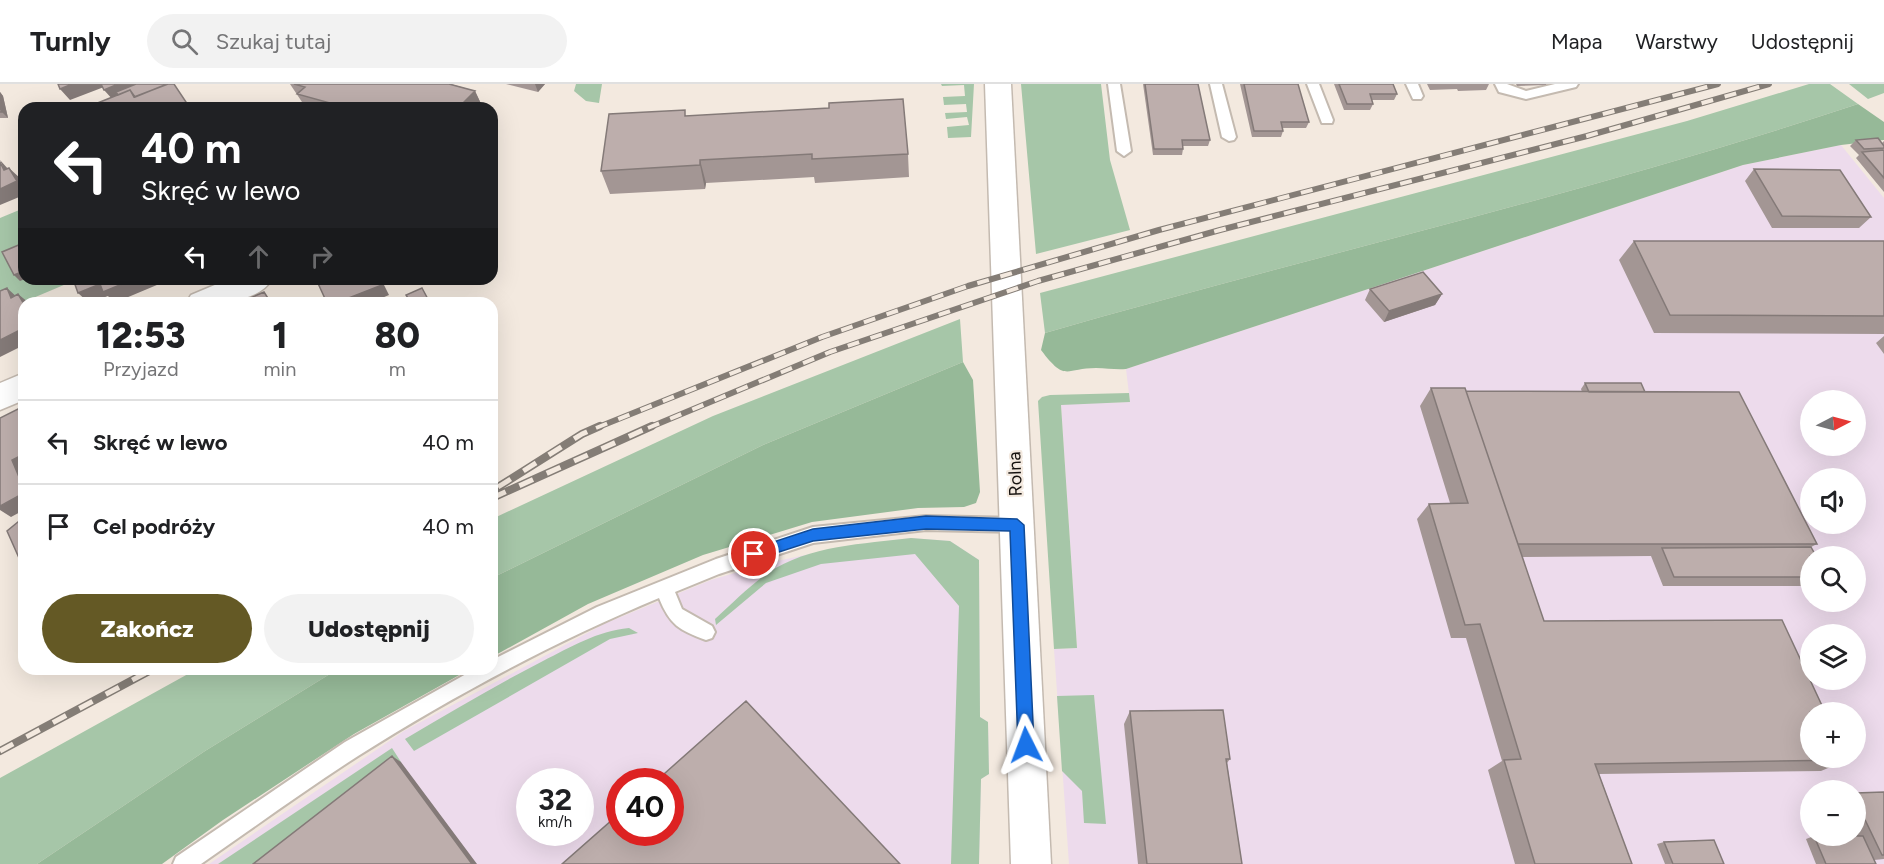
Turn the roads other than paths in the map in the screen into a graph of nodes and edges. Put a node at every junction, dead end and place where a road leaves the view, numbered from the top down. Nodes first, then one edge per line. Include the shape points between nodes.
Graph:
1 (998, 84) edge
2 (1114, 84) edge
3 (1216, 84) edge
4 (1313, 84) edge
5 (1501, 84) edge
6 (1572, 84) edge
7 (1327, 120) dead end
8 (1229, 137) dead end
9 (1124, 151) dead end
10 (243, 285) edge
11 (215, 297) edge
12 (18, 389) edge
13 (0, 397) edge
14 (1017, 525) junction
15 (664, 588) junction
16 (706, 632) dead end
17 (498, 667) edge
18 (482, 675) edge
19 (183, 864) edge
20 (1031, 864) edge

1 - 14 street, Rolna
2 - 9 lane
3 - 8 lane
4 - 7 lane
5 - 6 lane via 1503,89 1526,95
10 - 11 street
12 - 13 street
14 - 15 lane via 926,523 813,535
14 - 20 street, Rolna
15 - 16 lane via 675,615
15 - 17 lane via 603,613
18 - 19 lane via 352,749

